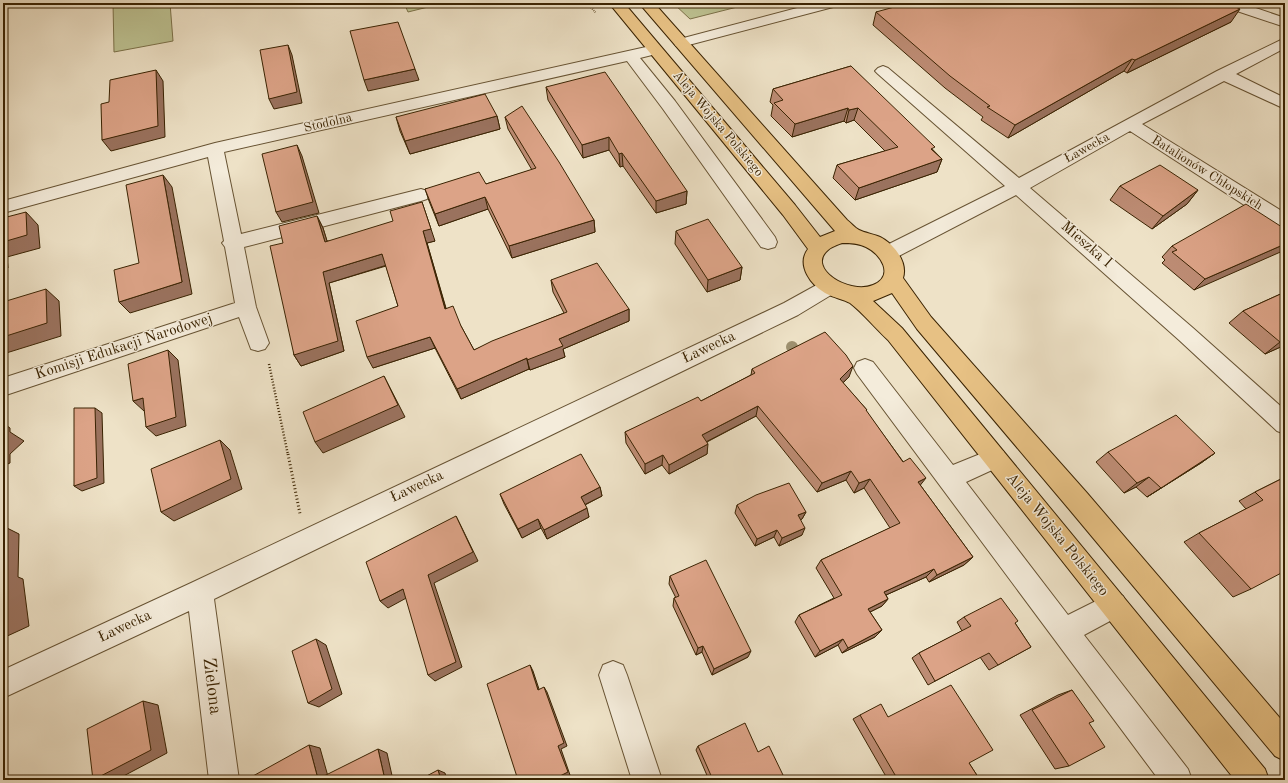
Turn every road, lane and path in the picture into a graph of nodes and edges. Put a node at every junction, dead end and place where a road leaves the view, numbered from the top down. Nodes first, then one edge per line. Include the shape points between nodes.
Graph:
1 (616, 3) edge
2 (646, 3) edge
3 (832, 3) edge
4 (1227, 3) edge
5 (1285, 23) edge
6 (1285, 42) edge
7 (681, 44) junction
8 (655, 50) junction
9 (630, 55) junction
10 (882, 71) dead end
11 (1223, 74) junction
12 (1285, 104) edge
13 (1130, 124) junction
14 (215, 149) junction
15 (1018, 187) junction
16 (421, 196) dead end
17 (3, 207) edge
18 (1285, 222) edge
19 (854, 236) junction
20 (768, 242) dead end
21 (232, 243) junction
22 (817, 247) junction
23 (888, 253) junction
24 (893, 279) junction
25 (829, 287) junction
26 (855, 296) junction
27 (246, 307) junction
28 (258, 343) joint
29 (866, 368) dead end
30 (3, 387) edge
31 (1285, 424) edge
32 (995, 458) junction
33 (949, 478) junction
34 (302, 520) dead end
35 (200, 592) junction
36 (1114, 605) junction
37 (1064, 631) junction
38 (613, 675) dead end
39 (3, 684) edge
40 (1285, 746) edge
41 (224, 780) edge
42 (647, 780) edge
43 (1177, 780) edge
44 (1254, 780) edge

1 - 8 main road, Aleja Wojska Polskiego
2 - 7 main road, Aleja Wojska Polskiego
3 - 7 street
4 - 5 street
6 - 11 street, Ławecka
7 - 19 main road, Aleja Wojska Polskiego via 818,201
8 - 9 street, Stodolna
8 - 22 main road, Aleja Wojska Polskiego via 790,210
9 - 14 street, Stodolna
9 - 20 street
10 - 15 street, Mieszka I
11 - 12 street
11 - 13 street, Ławecka
13 - 15 street, Ławecka
13 - 18 street, Batalionów Chłopskich
14 - 17 street, Stodolna
14 - 21 street
15 - 23 street, Ławecka
15 - 31 street, Mieszka I via 1205,350
16 - 21 street
19 - 22 main road via 839,236
19 - 23 main road via 873,242
21 - 27 street
22 - 25 main road via 813,256 813,267 818,278
23 - 24 main road via 894,266
24 - 26 main road via 888,287 879,292
24 - 40 main road via 924,323
25 - 26 main road
25 - 35 street, Ławecka via 791,309
26 - 32 main road, Aleja Wojska Polskiego via 895,334
27 - 28 street
27 - 30 street, Komisji Edukacji Narodowej
28 - 34 path via 267,354
29 - 33 street
32 - 33 street
32 - 36 main road, Aleja Wojska Polskiego
33 - 37 street
35 - 39 street, Ławecka
35 - 41 street, Zielona
36 - 37 street
36 - 44 main road, Aleja Wojska Polskiego
37 - 43 street
38 - 42 street

